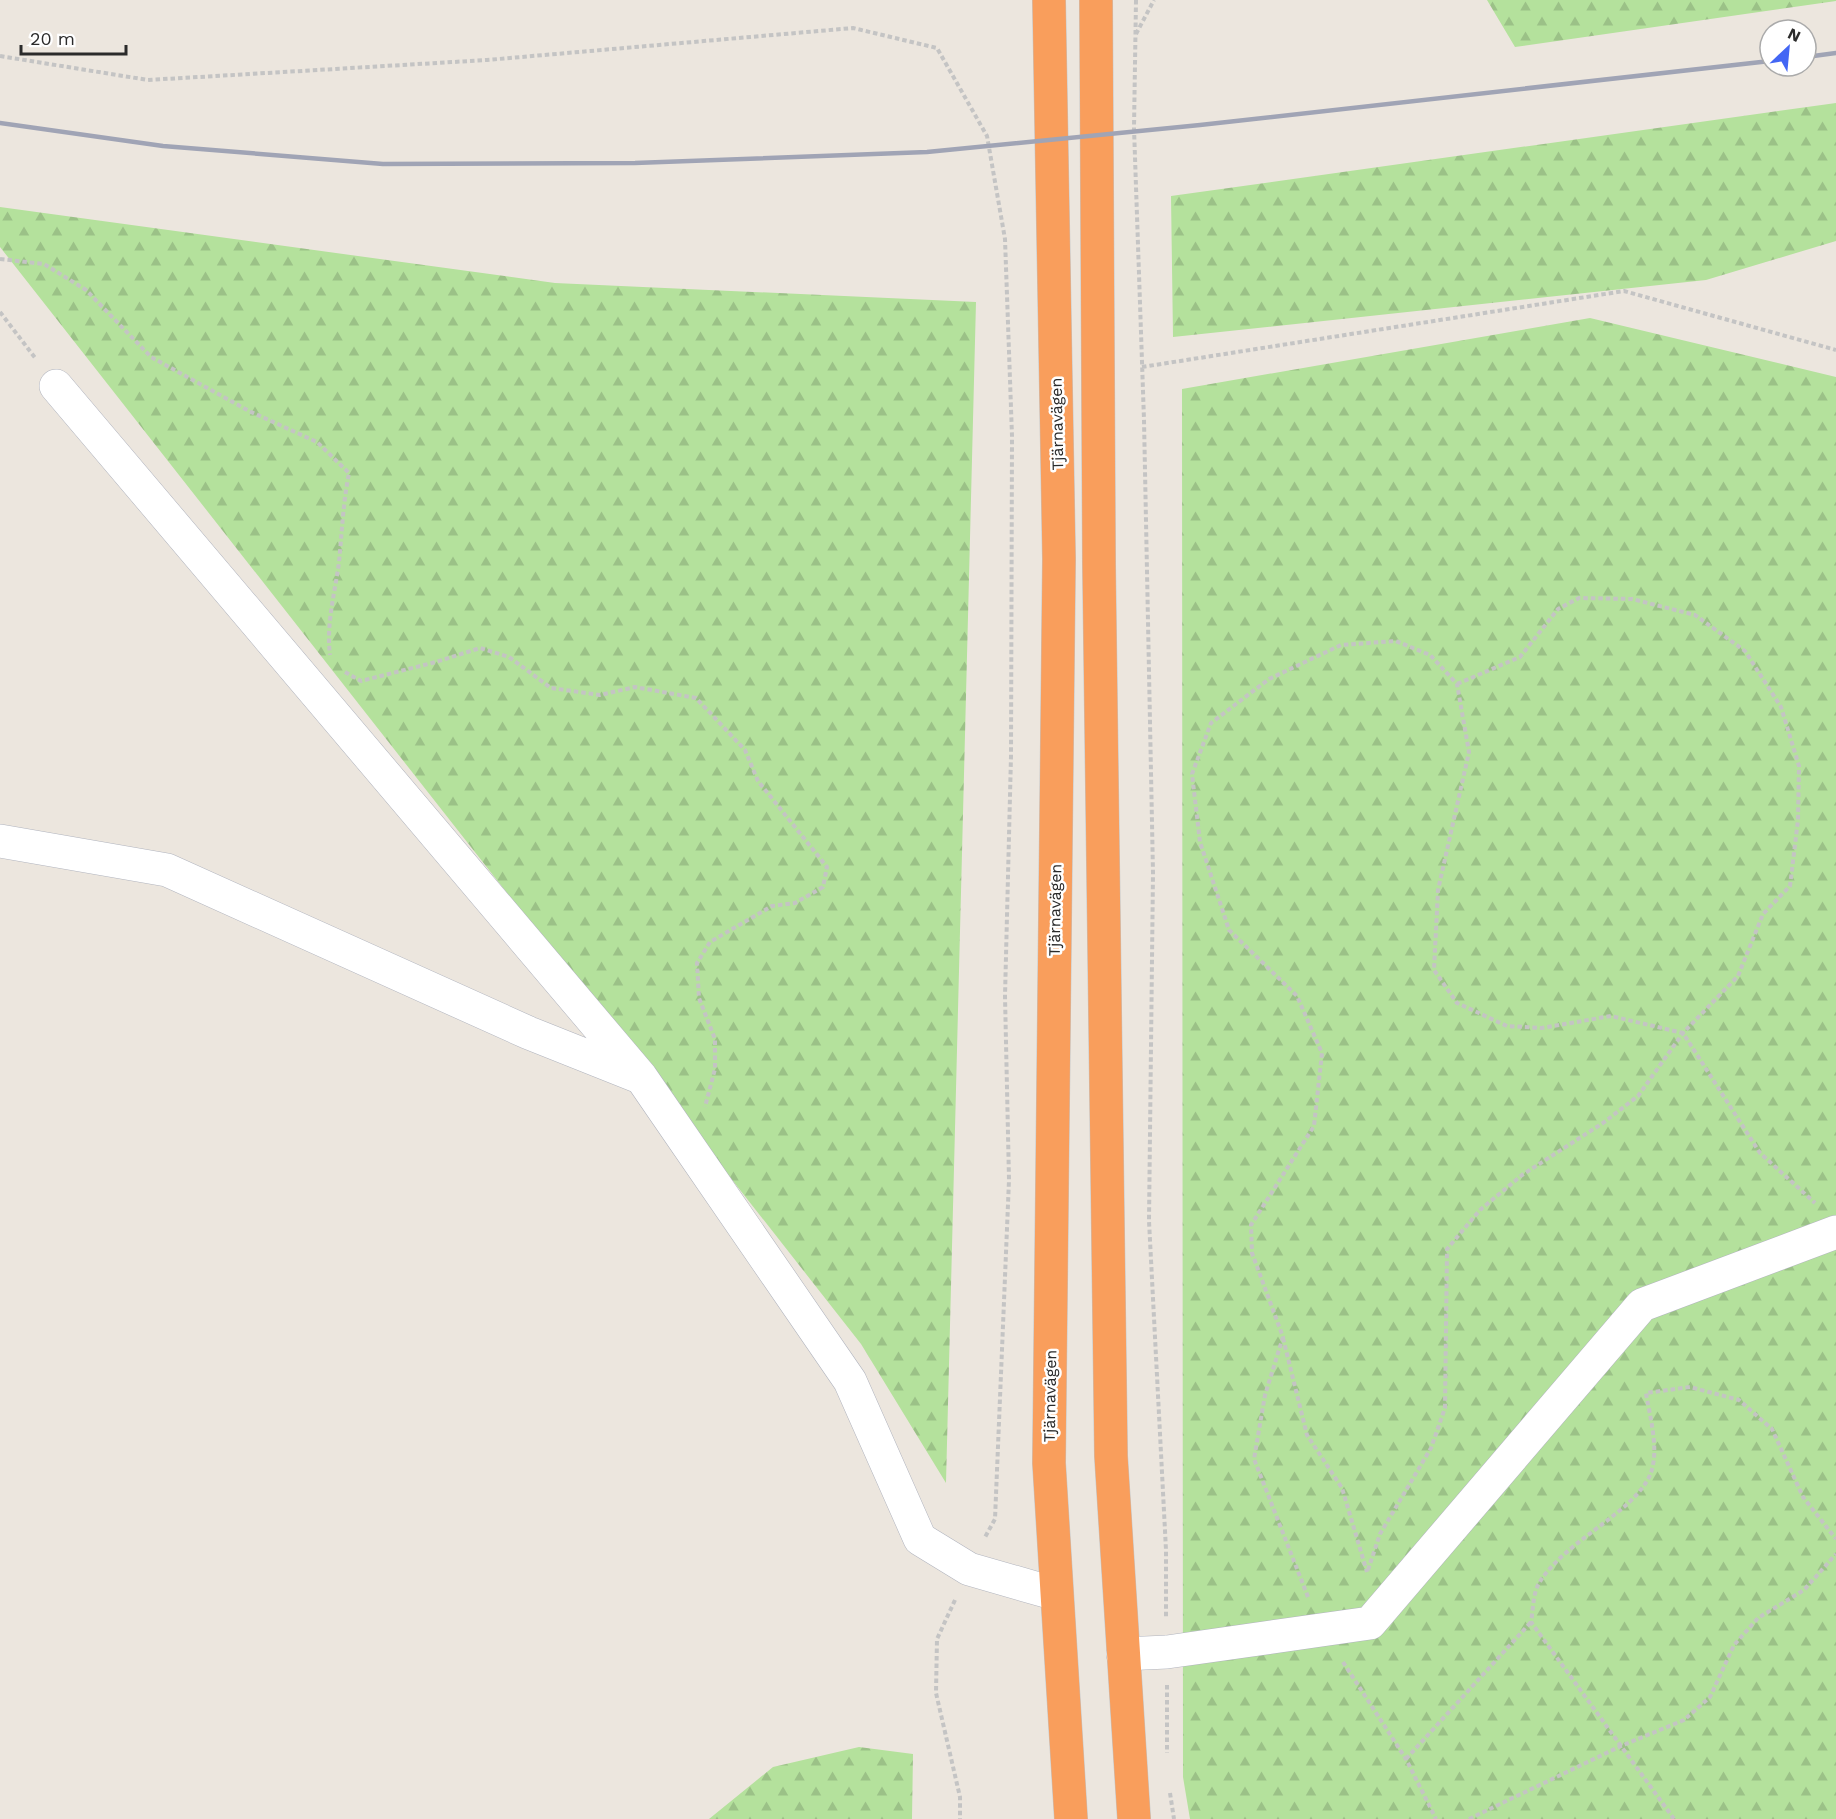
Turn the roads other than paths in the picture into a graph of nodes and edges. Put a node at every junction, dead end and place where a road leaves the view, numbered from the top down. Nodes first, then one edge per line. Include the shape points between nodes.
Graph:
1 (1048, 0) edge
2 (1096, 0) edge
3 (57, 386) road end
4 (0, 841) edge
5 (641, 1077) junction
6 (1828, 1219) edge
7 (1056, 1594) junction
8 (1123, 1654) junction
9 (1071, 1819) edge
10 (1134, 1819) edge

1 - 7 highway, Tjärnavägen via 1059,559 1049,1463
2 - 8 highway via 1111,1455
3 - 5 street
4 - 5 street via 167,870 529,1033
5 - 7 street via 850,1381 920,1539 969,1569
6 - 8 street via 1641,1305 1370,1623 1167,1652
7 - 9 highway, Tjärnavägen
8 - 10 highway

